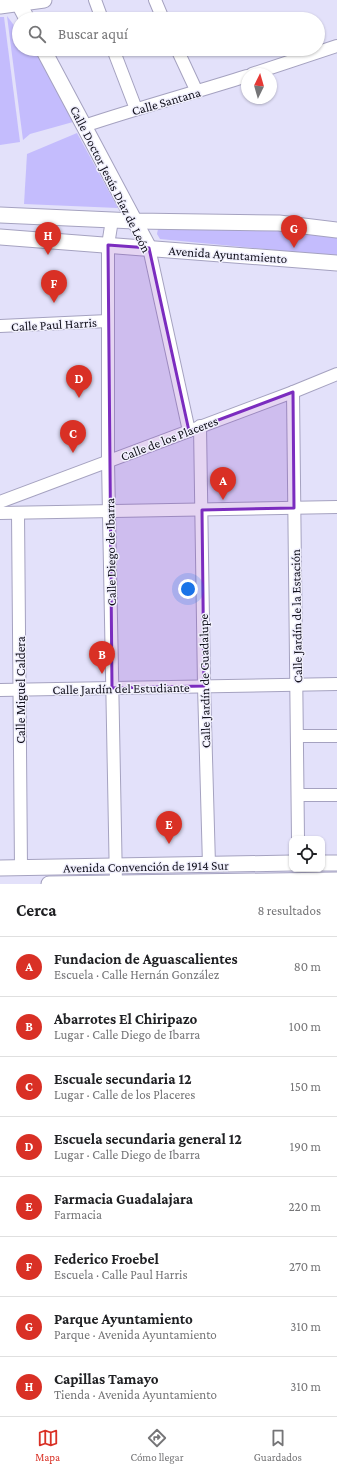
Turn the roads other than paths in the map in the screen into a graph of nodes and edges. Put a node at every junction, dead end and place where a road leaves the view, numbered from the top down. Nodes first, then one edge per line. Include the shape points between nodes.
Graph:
1 (44, 0) edge
2 (95, 0) edge
3 (155, 0) edge
4 (18, 2) edge
5 (0, 6) edge
6 (23, 12) edge
7 (99, 12) edge
8 (160, 12) edge
9 (337, 46) edge
10 (325, 50) edge
11 (47, 56) edge
12 (116, 56) edge
13 (180, 56) edge
14 (307, 56) edge
15 (270, 68) edge
16 (241, 78) edge
17 (197, 92) junction
18 (136, 109) junction
19 (84, 126) junction
20 (0, 215) edge
21 (112, 220) junction
22 (134, 221) junction
23 (337, 230) edge
24 (0, 237) edge
25 (108, 244) junction
26 (149, 248) junction
27 (337, 263) edge
28 (108, 321) junction
29 (0, 326) edge
30 (337, 374) edge
31 (293, 392) junction
32 (195, 428) junction
33 (108, 461) junction
34 (0, 502) edge
35 (337, 507) edge
36 (294, 508) junction
37 (202, 510) junction
38 (109, 511) junction
39 (0, 513) edge
40 (18, 513) junction
41 (337, 684) edge
42 (296, 685) junction
43 (204, 686) junction
44 (112, 688) junction
45 (0, 690) edge
46 (20, 690) junction
47 (297, 736) junction
48 (337, 736) edge
49 (298, 795) junction
50 (337, 795) edge
51 (298, 836) edge
52 (289, 863) edge
53 (325, 863) edge
54 (337, 863) edge
55 (209, 865) junction
56 (115, 866) junction
57 (0, 868) edge
58 (21, 868) junction
59 (337, 880) edge
60 (302, 882) edge
61 (210, 883) edge
62 (49, 884) edge
63 (116, 884) edge

1 - 4 main road
2 - 7 street
3 - 8 street
4 - 5 main road
4 - 6 main road
9 - 10 street
11 - 19 main road, Calle Doctor Jesús Díaz de León
12 - 18 street
13 - 17 street
14 - 15 street
16 - 17 street, Calle Santana
17 - 18 street, Calle Santana
18 - 19 street, Calle Santana
19 - 22 main road, Calle Doctor Jesús Díaz de León
20 - 21 main road
21 - 22 main road
21 - 25 street, Calle Diego de Ibarra
22 - 23 main road via 279,222
22 - 26 main road, Calle Doctor Jesús Díaz de León
24 - 25 main road, Avenida Ayuntamiento
25 - 26 main road, Avenida Ayuntamiento
25 - 28 street, Calle Diego de Ibarra
26 - 27 main road, Avenida Ayuntamiento
26 - 32 street, Calle Doctor Jesús Díaz de León
28 - 29 street, Calle Paul Harris
28 - 33 street, Calle Diego de Ibarra
30 - 31 street, Calle de los Placeres
31 - 32 street, Calle de los Placeres
31 - 36 street, Calle Jardín de la Estación
32 - 33 street, Calle de los Placeres
32 - 37 street, Calle Jardín de Guadalupe
33 - 34 street, Calle de los Placeres
33 - 38 street, Calle Diego de Ibarra
35 - 36 street
36 - 37 street
36 - 42 street, Calle Jardín de la Estación
37 - 38 street
37 - 43 street, Calle Jardín de Guadalupe
38 - 40 street
38 - 44 street, Calle Diego de Ibarra
39 - 40 street
40 - 46 street, Calle Miguel Caldera
41 - 42 street, Calle Jardín del Estudiante
42 - 43 street, Calle Jardín del Estudiante
42 - 47 street, Calle Jardín de la Estación
43 - 44 street, Calle Jardín del Estudiante
43 - 55 street, Calle Jardín de Guadalupe
44 - 46 street, Calle Jardín del Estudiante
44 - 56 street, Calle Diego de Ibarra
45 - 46 street, Calle Jardín del Estudiante
46 - 58 street, Calle Miguel Caldera
47 - 48 street
47 - 49 street, Calle Jardín de la Estación
49 - 50 street
49 - 51 street, Calle Jardín de la Estación
52 - 55 main road, Avenida Convención de 1914 Sur
53 - 54 main road
55 - 56 main road, Avenida Convención de 1914 Sur
56 - 58 main road, Avenida Convención de 1914 Sur
56 - 63 street, Calle Diego de Ibarra
57 - 58 main road, Avenida Convención de 1914 Sur
59 - 60 main road, Avenida Convención de 1914 Sur
60 - 61 main road, Avenida Convención de 1914 Sur
61 - 63 main road, Avenida Convención de 1914 Sur
62 - 63 main road, Avenida Convención de 1914 Sur

